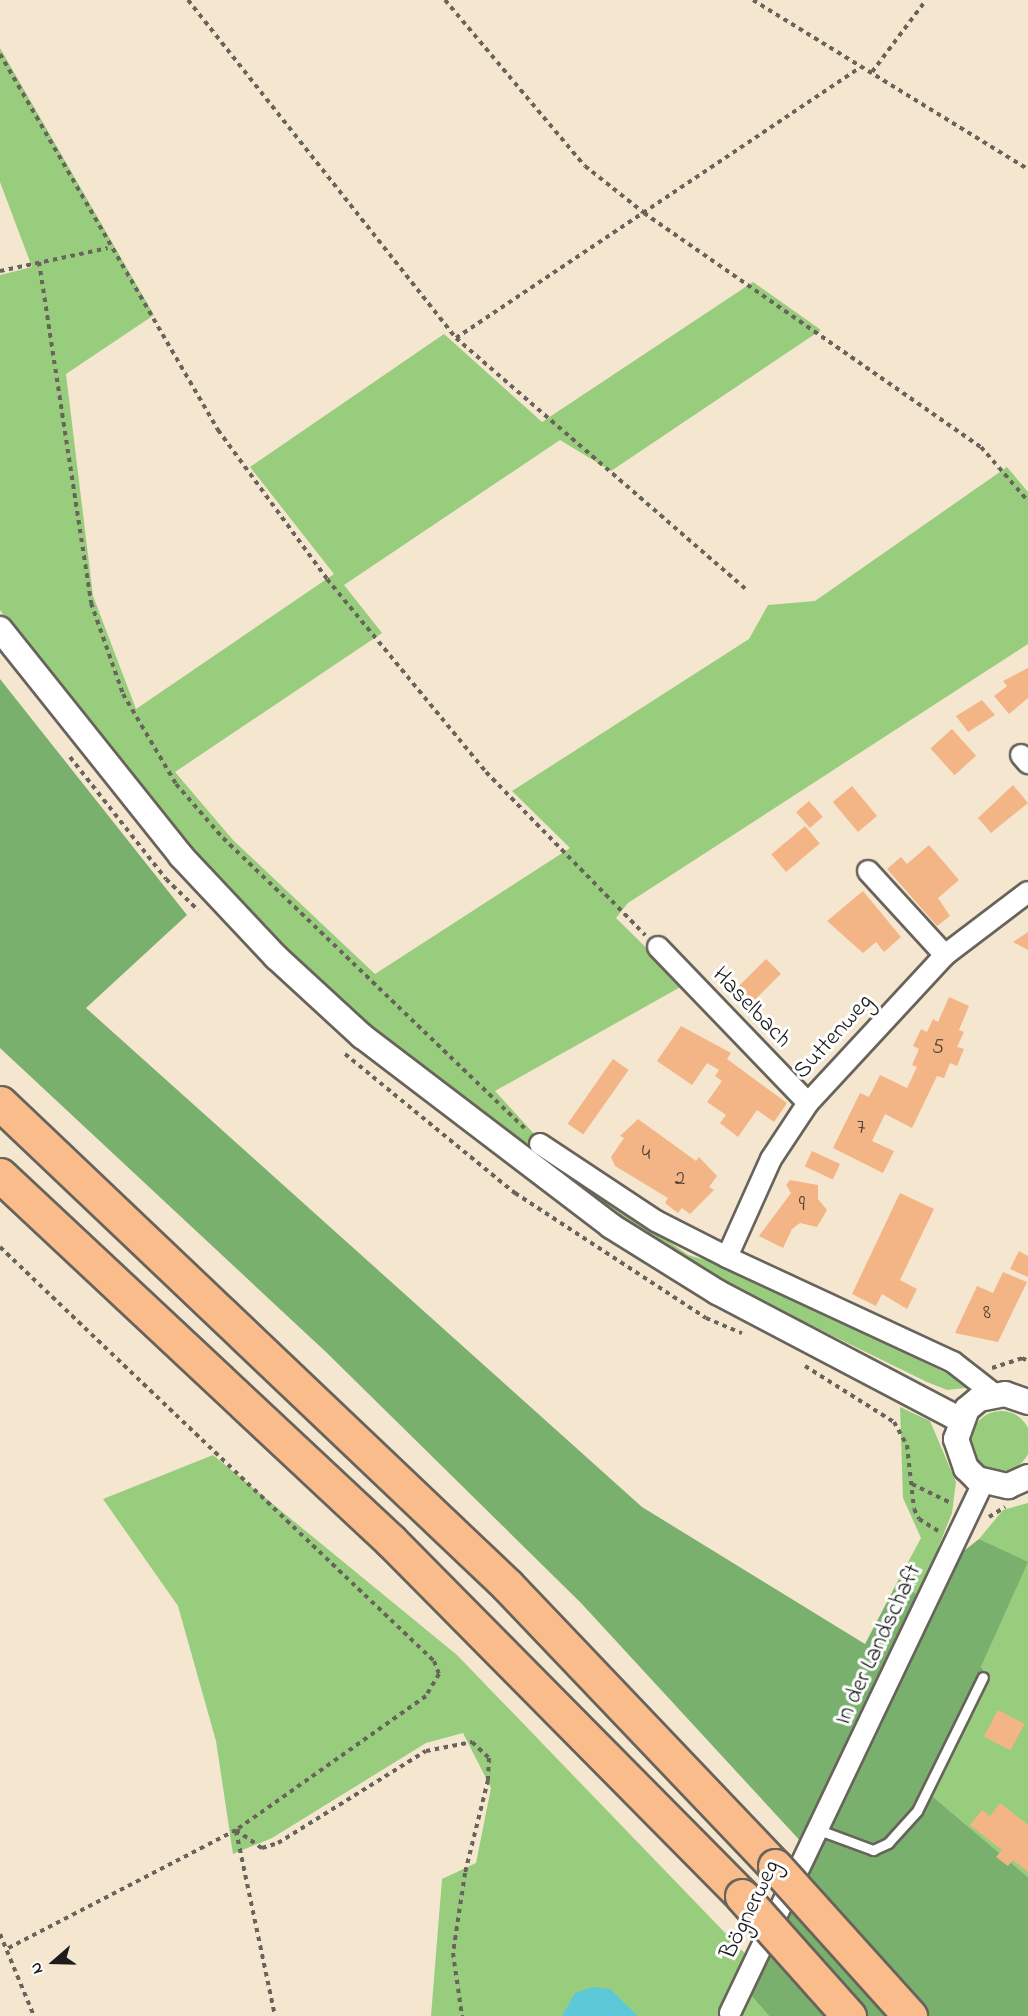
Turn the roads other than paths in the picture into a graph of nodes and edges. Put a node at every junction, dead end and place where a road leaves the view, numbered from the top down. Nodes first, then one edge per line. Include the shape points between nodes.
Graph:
1 (0, 629) edge
2 (868, 871) dead end
3 (1028, 892) edge
4 (658, 947) road end
5 (945, 956) junction
6 (808, 1103) junction
7 (0, 1104) edge
8 (540, 1144) road end
9 (0, 1175) edge
10 (727, 1257) junction
11 (994, 1394) junction
12 (1027, 1400) edge
13 (961, 1420) junction
14 (1028, 1477) edge
15 (984, 1481) junction
16 (983, 1677) dead end
17 (819, 1830) junction
18 (730, 2013) dead end
19 (849, 2016) edge
20 (910, 2016) edge

1 - 13 street via 181,856 276,957 362,1036 611,1226 717,1292
2 - 5 street
3 - 5 street, Suttenweg
4 - 6 street, Haselbach
5 - 6 street, Suttenweg
6 - 10 street, Suttenweg via 771,1159
7 - 20 highway, bridge via 507,1585 775,1866
8 - 10 street via 646,1215
9 - 19 highway, bridge via 391,1541 742,1896
10 - 11 street via 977,1377
11 - 12 street
11 - 13 street via 980,1400
13 - 15 street via 958,1454
14 - 15 street via 1008,1486
15 - 17 street, In der Landschaft
16 - 17 lane via 917,1810 888,1843 873,1850
17 - 18 street, Bögnerweg

